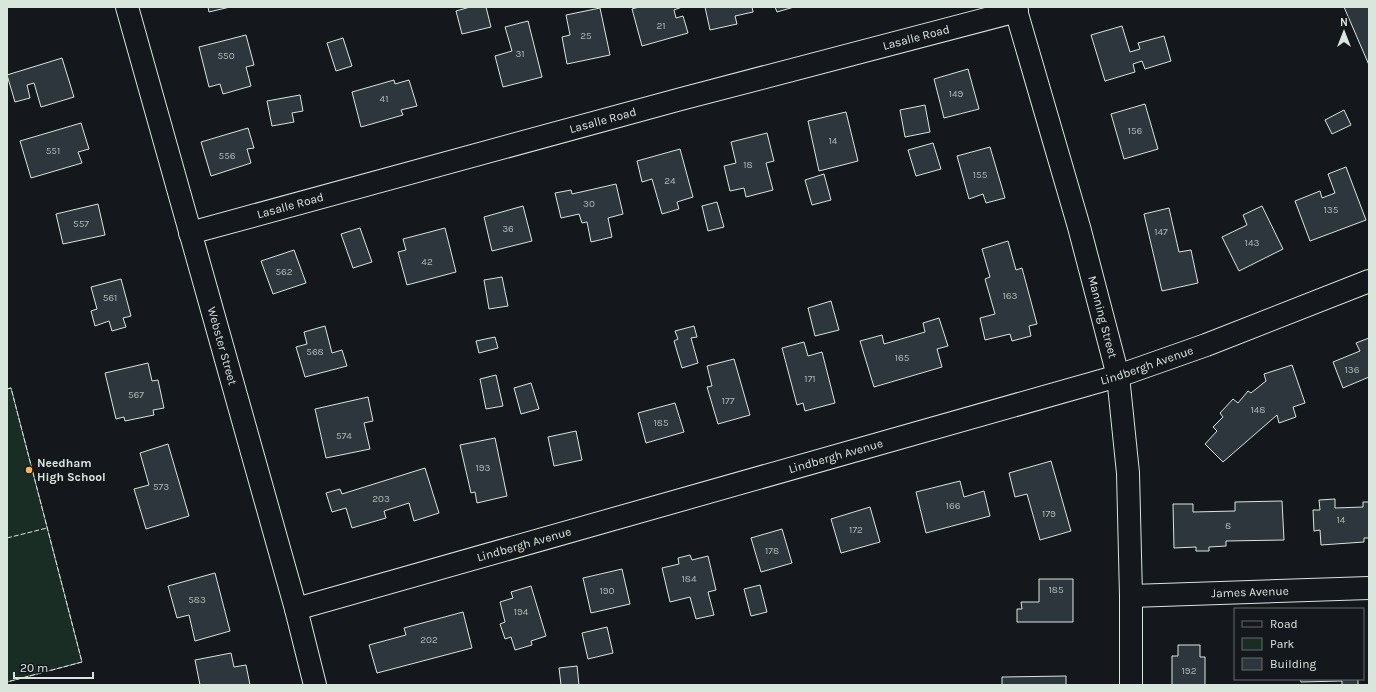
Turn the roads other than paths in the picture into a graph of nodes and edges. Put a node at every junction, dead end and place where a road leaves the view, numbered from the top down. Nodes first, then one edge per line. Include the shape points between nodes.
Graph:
1 (127, 7) edge
2 (1016, 9) edge
3 (190, 233) junction
4 (1369, 281) edge
5 (1118, 376) junction
6 (1369, 588) edge
7 (1131, 596) junction
8 (296, 609) junction
9 (315, 685) edge
10 (1131, 685) edge

1 - 3 street, Webster Street
2 - 3 street, Lasalle Road
2 - 5 street, Manning Street via 1079,227
3 - 8 street, Webster Street
4 - 5 street, Lindbergh Avenue via 1206,345
5 - 7 street, Manning Street via 1128,473
5 - 8 street, Lindbergh Avenue
6 - 7 street, James Avenue
7 - 10 street, Manning Street
8 - 9 street, Webster Street

